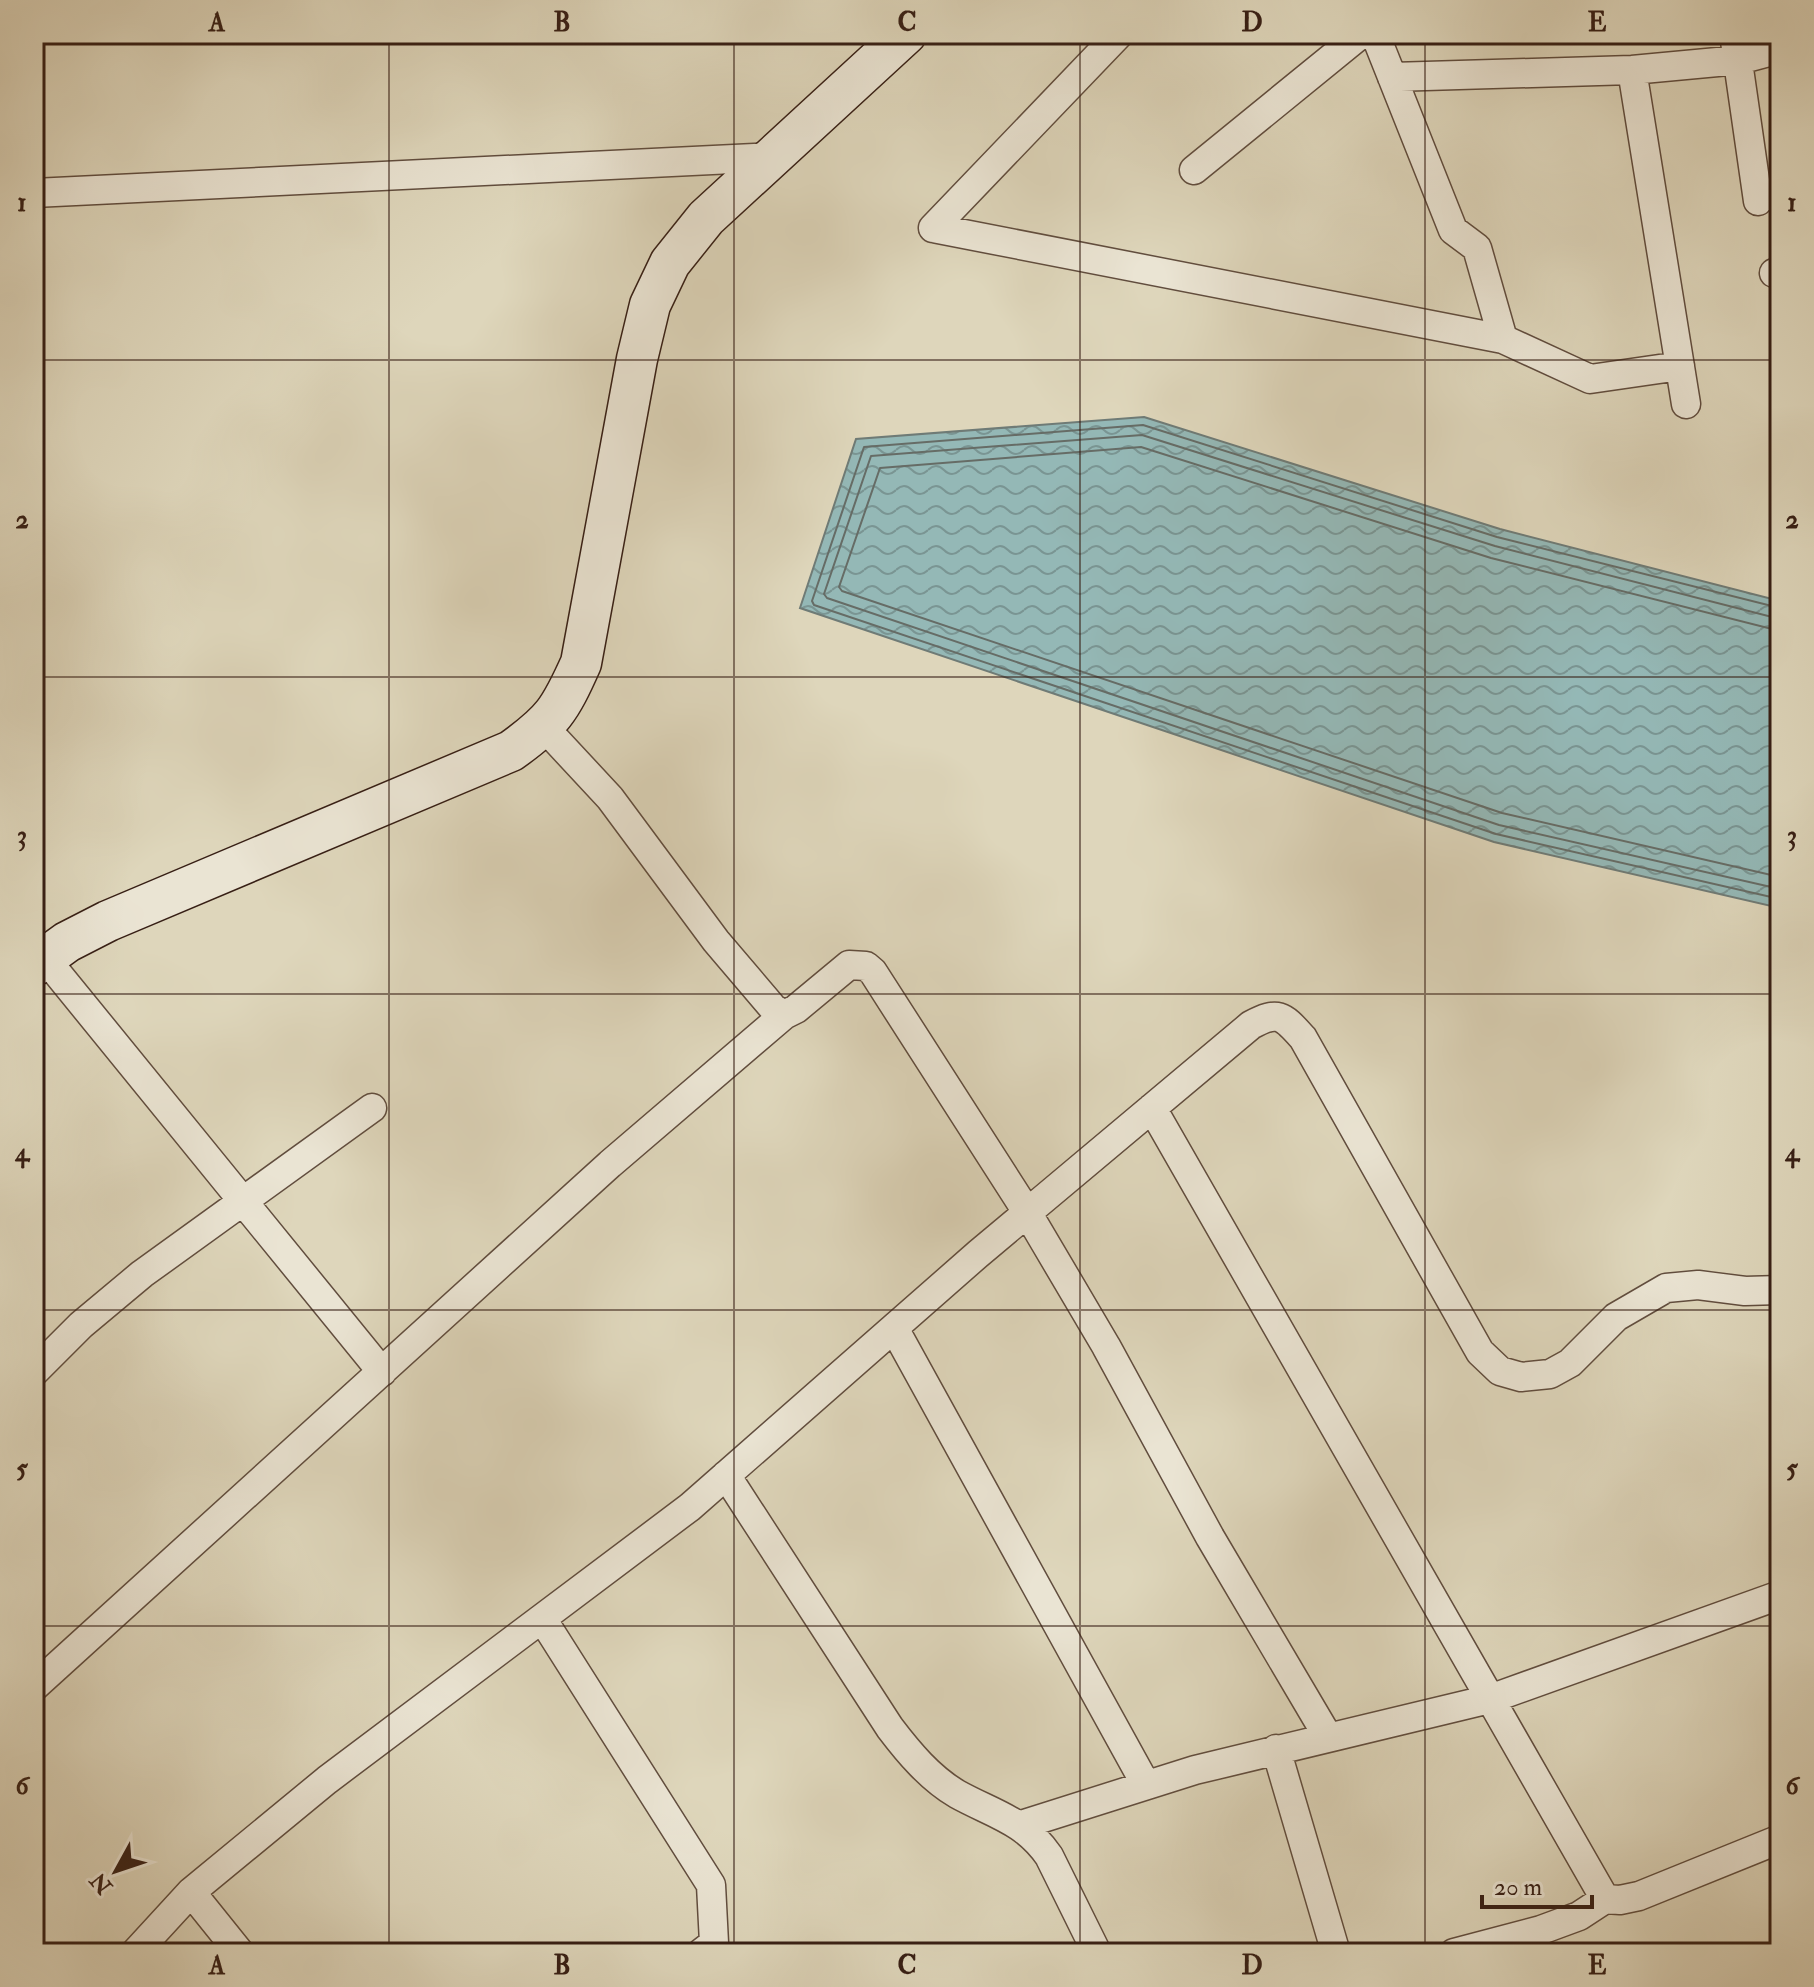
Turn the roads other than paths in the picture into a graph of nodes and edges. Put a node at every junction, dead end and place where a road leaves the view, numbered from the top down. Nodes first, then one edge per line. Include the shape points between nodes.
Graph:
1 (906, 34) edge
2 (1119, 34) edge
3 (1361, 34) edge
4 (1375, 34) edge
5 (1736, 47) edge
6 (1780, 49) edge
7 (1632, 70) junction
8 (1392, 77) junction
9 (773, 157) junction
10 (1194, 170) dead end
11 (34, 193) edge
12 (1758, 201) dead end
13 (1503, 339) junction
14 (1680, 366) junction
15 (1686, 404) dead end
16 (544, 727) junction
17 (39, 962) edge
18 (784, 1015) junction
19 (372, 1108) dead end
20 (1152, 1108) junction
21 (245, 1201) junction
22 (1027, 1212) junction
23 (1780, 1290) edge
24 (894, 1328) junction
25 (34, 1372) edge
26 (382, 1372) junction
27 (726, 1475) junction
28 (1780, 1595) edge
29 (543, 1620) junction
30 (34, 1687) edge
31 (1490, 1699) junction
32 (1328, 1737) junction
33 (1276, 1749) junction
34 (1146, 1785) junction
35 (1021, 1825) junction
36 (1780, 1839) edge
37 (191, 1892) junction
38 (1605, 1899) junction
39 (135, 1953) edge
40 (240, 1953) edge
41 (701, 1953) edge
42 (1097, 1953) edge
43 (1336, 1953) edge
44 (1454, 1953) edge

1 - 9 main road
2 - 13 street via 933,228
3 - 10 street
4 - 8 street
5 - 6 street
5 - 7 street
5 - 12 street
7 - 8 street
7 - 14 street
8 - 13 street via 1453,230 1477,248
9 - 11 street
9 - 16 main road via 706,218 670,263 650,305 581,663 564,701
13 - 14 street via 1590,379
14 - 15 street
16 - 17 main road via 511,751 108,921
16 - 18 street via 610,798 716,941
17 - 21 street
18 - 22 street via 849,965 866,966
18 - 26 street via 610,1164
19 - 21 street
20 - 22 street
20 - 23 street via 1251,1025 1269,1015 1285,1018 1303,1038 1480,1352 1500,1371 1521,1377 1550,1374 1570,1363 1616,1317 1666,1288
20 - 31 street
21 - 25 street via 142,1274
21 - 26 street
22 - 24 street
22 - 32 street
24 - 27 street
24 - 34 street
26 - 30 street
27 - 29 street
27 - 35 street via 908,1752 956,1793
28 - 31 street
29 - 37 street via 327,1780
29 - 41 street via 711,1885 714,1943
31 - 32 street
31 - 38 street
32 - 33 street
33 - 34 street
33 - 43 street
34 - 35 street
35 - 42 street via 1049,1856
36 - 38 street via 1639,1896
37 - 39 street
37 - 40 street
38 - 44 street via 1579,1916

